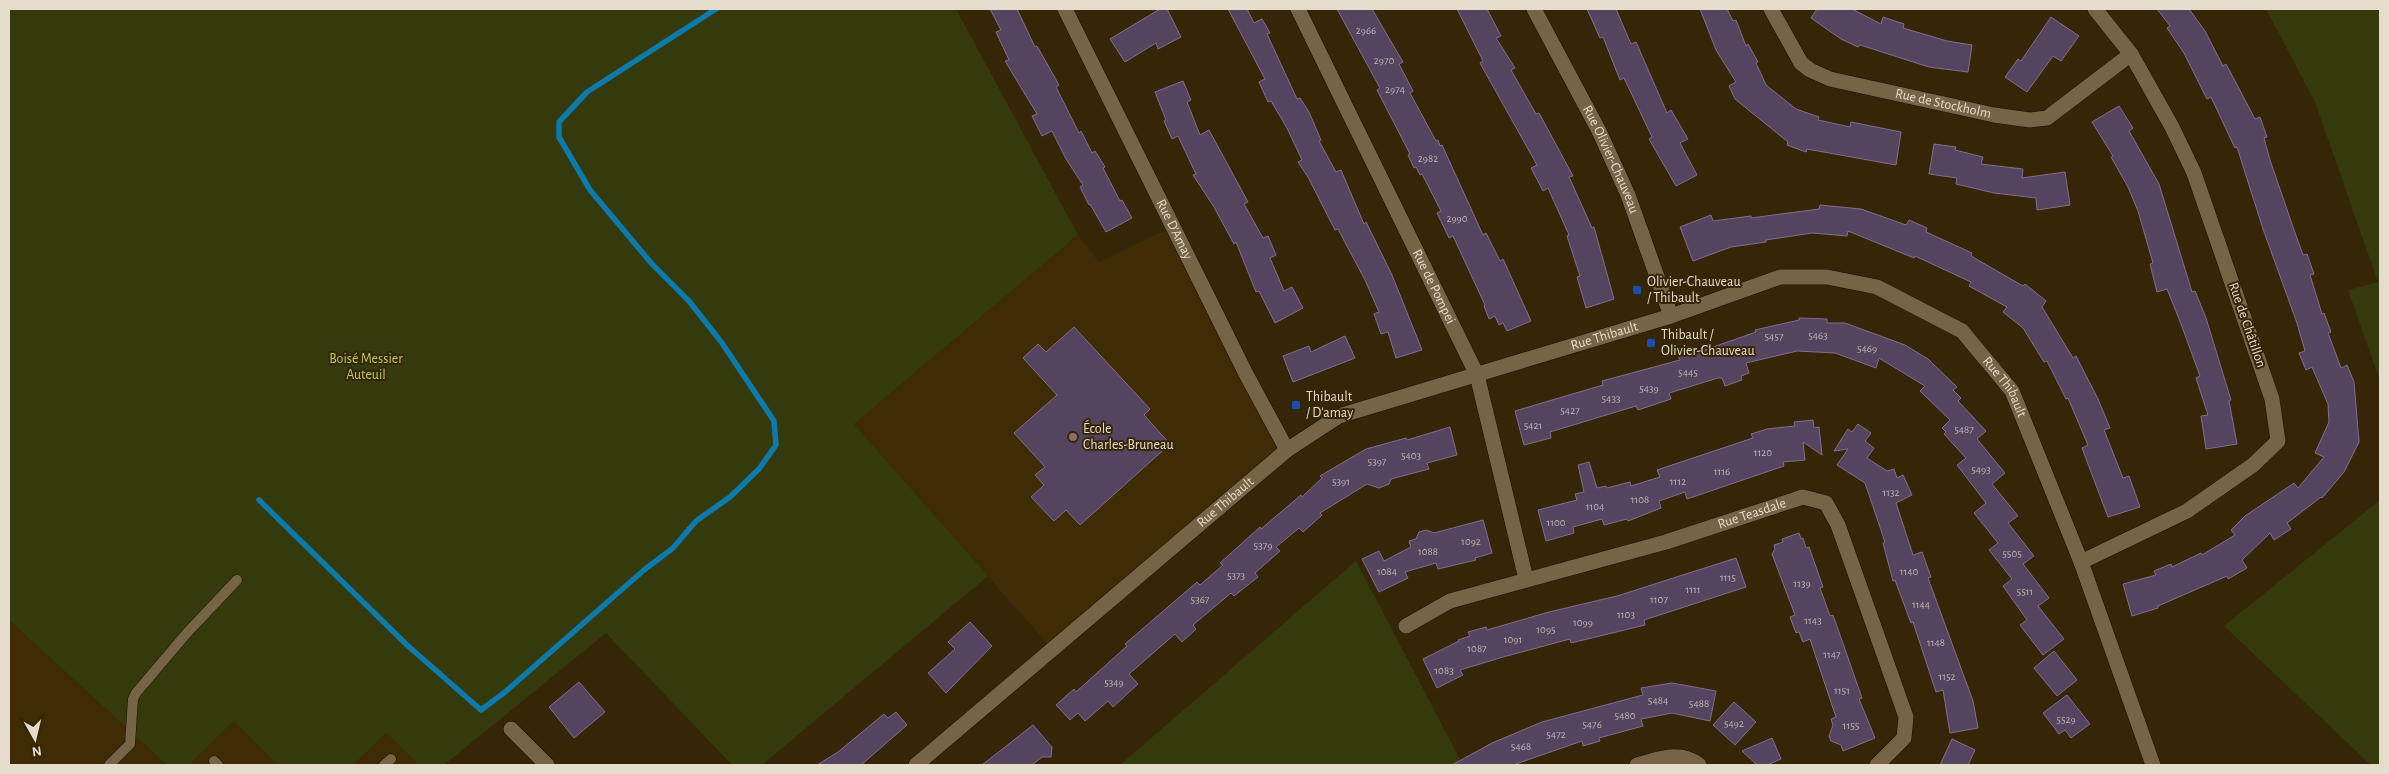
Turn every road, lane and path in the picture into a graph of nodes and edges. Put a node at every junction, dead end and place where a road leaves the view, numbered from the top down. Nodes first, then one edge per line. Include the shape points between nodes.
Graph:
1 (1065, 9) edge
2 (1298, 9) edge
3 (1534, 9) edge
4 (1771, 9) edge
5 (2095, 9) edge
6 (2131, 54) junction
7 (1671, 316) junction
8 (1476, 375) junction
9 (1287, 450) junction
10 (2081, 562) junction
11 (237, 580) dead end
12 (1526, 580) junction
13 (1406, 626) dead end
14 (511, 729) dead end
15 (109, 765) edge
16 (547, 765) edge
17 (916, 765) edge
18 (1637, 765) edge
19 (1699, 765) edge
20 (1877, 765) edge
21 (2153, 765) edge

1 - 9 street, Rue D'Amay
2 - 8 street, Rue de Pompei
3 - 7 street, Rue Olivier-Chauveau via 1599,132 1628,195
4 - 6 street, Rue de Stockholm via 1801,63 1830,79 2030,120 2046,118
5 - 6 street, Rue de Châtillon
6 - 10 street, Rue de Châtillon via 2194,173 2272,399 2278,441 2253,464 2187,511
7 - 8 street, Rue Thibault
7 - 10 street, Rue Thibault via 1780,277 1827,277 1877,287 1962,331 2012,391
8 - 9 street, Rue Thibault via 1339,416
8 - 12 street, Rue de Pompei
9 - 17 street, Rue Thibault
10 - 21 street, Rue Thibault
11 - 15 lane via 192,626 136,692 130,744
12 - 13 street, Rue Teasdale via 1450,601
12 - 20 street, Rue Teasdale via 1666,542 1803,497 1826,503 1838,525 1906,716 1904,738
14 - 16 street
18 - 19 street via 1670,756 1690,758

